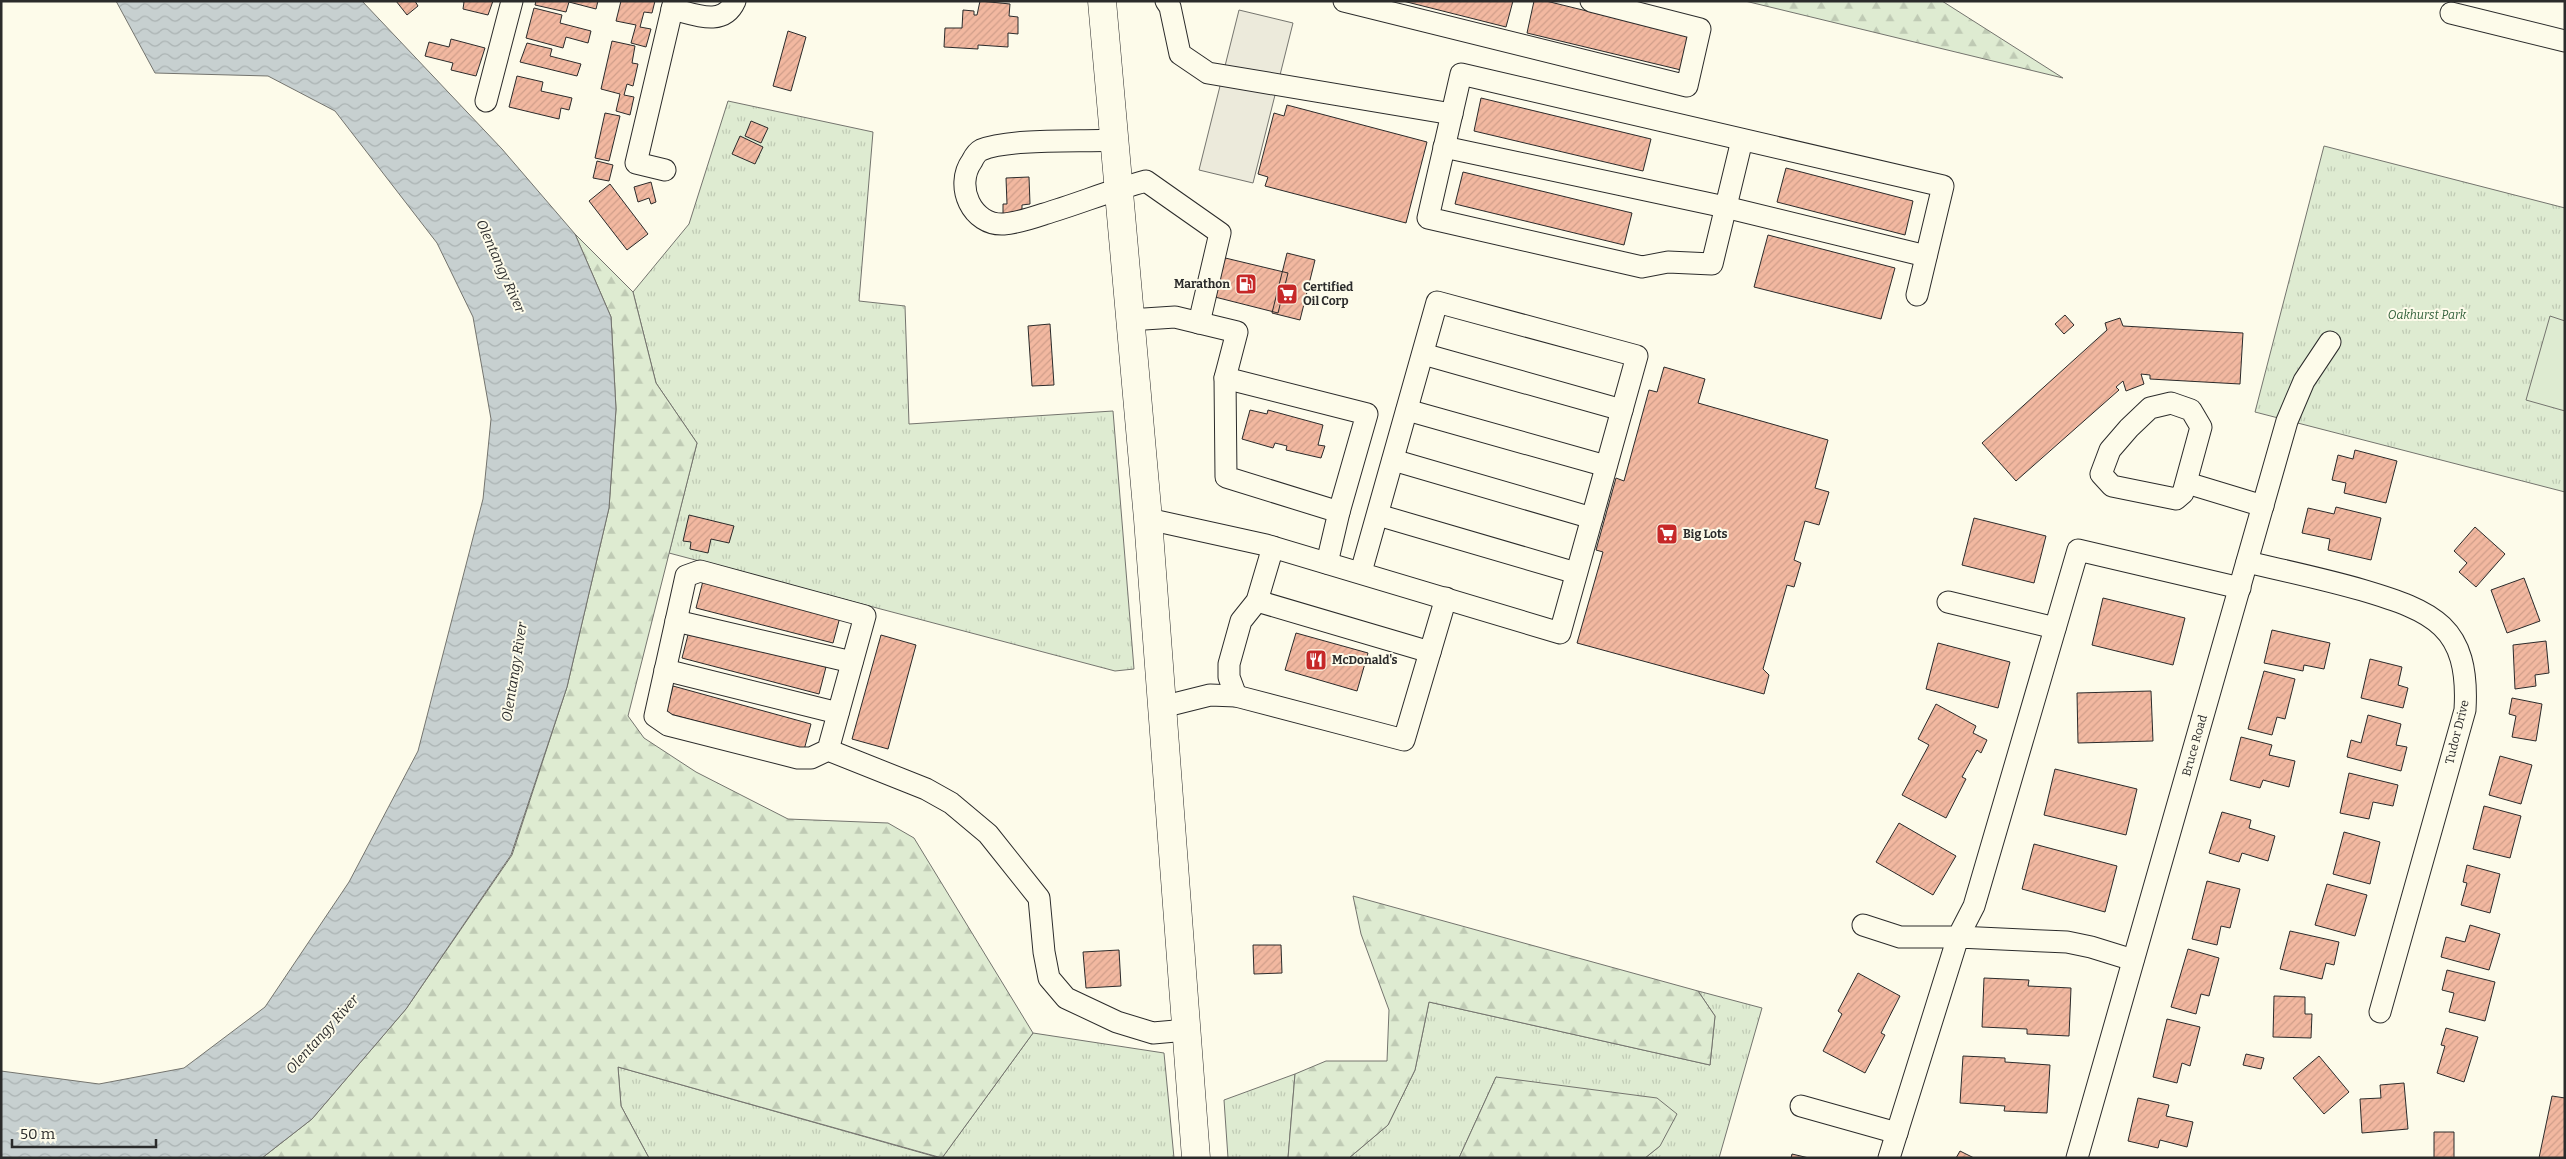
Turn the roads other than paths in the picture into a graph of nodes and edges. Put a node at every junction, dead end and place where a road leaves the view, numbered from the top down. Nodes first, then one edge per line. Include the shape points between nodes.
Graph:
1 (512, 1) edge
2 (735, 1) edge
3 (1102, 1) edge
4 (1166, 1) edge
5 (1344, 1) edge
6 (1591, 1) edge
7 (673, 5) edge
8 (2451, 13) dead end
9 (2565, 41) edge
10 (486, 101) dead end
11 (1452, 114) junction
12 (1114, 140) junction
13 (1742, 140) junction
14 (1444, 147) junction
15 (665, 170) dead end
16 (1118, 188) junction
17 (1726, 207) junction
18 (1926, 256) junction
19 (1917, 295) dead end
20 (1129, 320) junction
21 (1199, 323) junction
22 (2330, 342) dead end
23 (1423, 354) junction
24 (1225, 378) junction
25 (1407, 410) junction
26 (1622, 410) junction
27 (1393, 460) junction
28 (1606, 466) junction
29 (2187, 483) junction
30 (2263, 506) junction
31 (1340, 512) junction
32 (1378, 515) junction
33 (1592, 518) junction
34 (1148, 519) junction
35 (1273, 547) junction
36 (2247, 562) junction
37 (1327, 563) junction
38 (1361, 572) junction
39 (1576, 573) junction
40 (2240, 588) junction
41 (1446, 598) junction
42 (1257, 601) junction
43 (1948, 602) dead end
44 (676, 621) junction
45 (2055, 628) junction
46 (1430, 652) junction
47 (852, 662) junction
48 (665, 670) junction
49 (1236, 696) junction
50 (1162, 707) junction
51 (838, 713) junction
52 (828, 750) junction
53 (1863, 925) dead end
54 (1958, 936) junction
55 (2134, 960) junction
56 (2380, 1012) dead end
57 (1187, 1030) junction
58 (1801, 1106) dead end
59 (1897, 1133) junction
60 (1196, 1158) edge
61 (1889, 1158) edge
62 (2077, 1158) edge

1 - 10 street
2 - 7 street via 728,13 719,17
3 - 12 highway
4 - 11 street via 1180,54 1208,73
5 - 6 street via 1687,86 1700,29
7 - 15 street via 636,163
8 - 9 street
11 - 13 street via 1461,74
11 - 14 street
12 - 16 highway
12 - 16 street via 998,144 979,151 967,167 964,185 968,203 983,220 1003,224
13 - 17 street
13 - 18 street via 1943,186
14 - 17 street
14 - 17 street via 1428,218 1642,267 1668,262 1712,264
16 - 20 highway
16 - 21 street via 1146,181 1220,233
17 - 18 street
18 - 19 street
20 - 21 street via 1175,317
20 - 34 highway
21 - 24 street via 1237,332
22 - 30 street, Bruce Road via 2295,397
23 - 25 street
23 - 26 street
23 - 26 street via 1437,302 1637,356
24 - 31 street via 1226,477
24 - 31 street via 1367,414
25 - 27 street
25 - 28 street
26 - 28 street
27 - 32 street
27 - 33 street
28 - 33 street
29 - 29 street via 2176,499 2112,486 2101,474 2110,450 2129,428 2150,408 2171,403 2191,410 2201,427
29 - 30 street
30 - 36 street, Bruce Road
31 - 37 street
32 - 38 street
32 - 39 street
33 - 39 street
34 - 35 street
34 - 50 highway
35 - 37 street
35 - 42 street
36 - 40 street, Bruce Road
36 - 56 street, Tudor Drive via 2334,582 2408,604 2427,614 2445,630 2455,643 2465,671 2465,710
37 - 38 street
38 - 41 street
39 - 41 street via 1560,632
40 - 45 street via 2078,550
40 - 55 street, Bruce Road
41 - 46 street
42 - 46 street
42 - 49 street via 1241,621 1229,664 1229,677
43 - 45 street
44 - 47 street
44 - 47 street via 686,576 700,571 865,616
44 - 48 street
45 - 54 street via 1974,906
46 - 49 street via 1404,740
47 - 51 street
48 - 51 street
48 - 52 street via 655,716 659,721 798,758 811,758
49 - 50 street via 1210,695
50 - 57 highway
51 - 52 street
52 - 57 street via 926,789 951,803 988,834 1039,898 1049,978 1066,998 1117,1022 1153,1033
53 - 54 street via 1900,937
54 - 55 street via 2066,942
54 - 59 street
55 - 62 street, Bruce Road
57 - 60 highway
58 - 59 street
59 - 61 street

